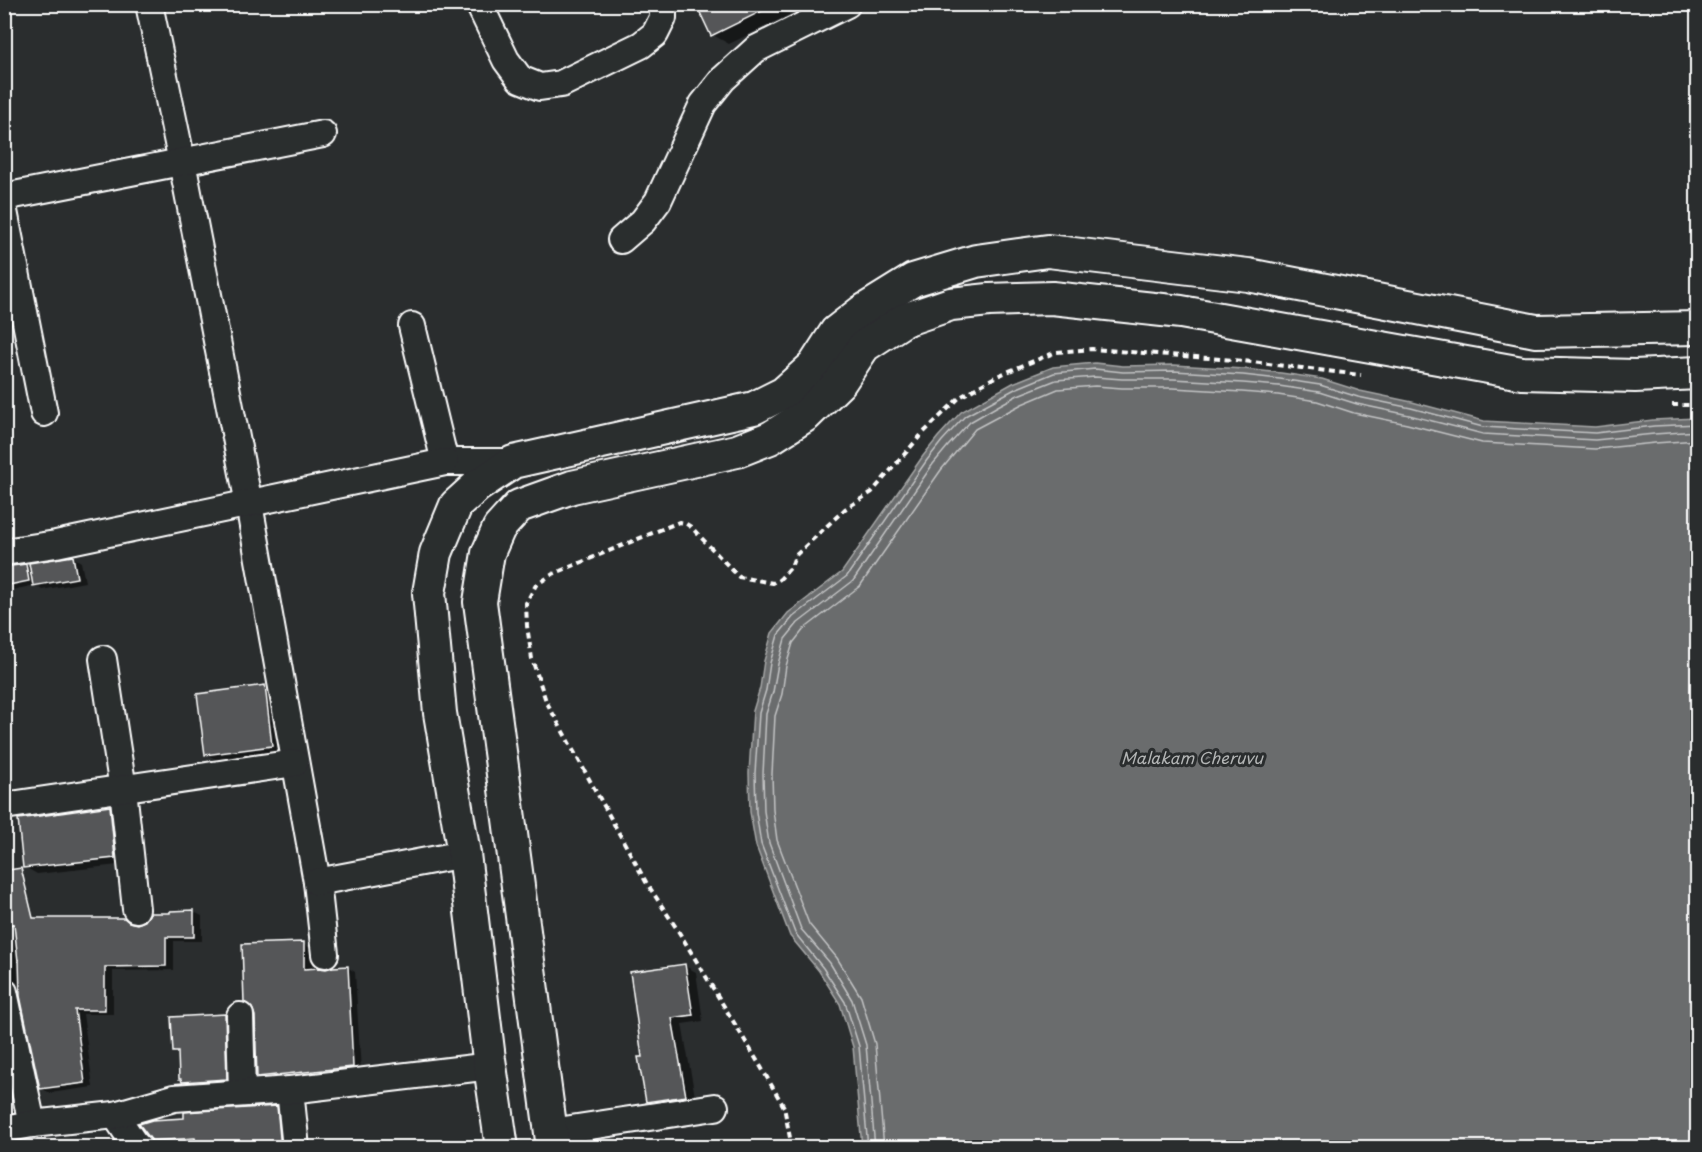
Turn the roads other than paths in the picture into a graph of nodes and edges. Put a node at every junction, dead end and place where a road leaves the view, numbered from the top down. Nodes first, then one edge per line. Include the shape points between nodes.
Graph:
1 (148, 4) edge
2 (479, 4) edge
3 (663, 4) edge
4 (847, 4) edge
5 (323, 134) dead end
6 (182, 162) junction
7 (4, 197) edge
8 (4, 211) edge
9 (621, 240) dead end
10 (898, 307) junction
11 (412, 326) dead end
12 (1698, 328) edge
13 (1698, 373) edge
14 (754, 408) junction
15 (44, 413) dead end
16 (770, 438) junction
17 (445, 462) junction
18 (513, 462) junction
19 (249, 504) junction
20 (4, 552) edge
21 (103, 659) dead end
22 (295, 763) junction
23 (123, 789) junction
24 (4, 807) edge
25 (464, 854) junction
26 (317, 882) junction
27 (136, 909) dead end
28 (325, 954) dead end
29 (4, 992) edge
30 (240, 1016) dead end
31 (490, 1066) junction
32 (290, 1090) junction
33 (242, 1093) junction
34 (715, 1107) dead end
35 (115, 1115) junction
36 (32, 1124) junction
37 (4, 1129) edge
38 (552, 1140) edge
39 (139, 1148) edge
40 (296, 1148) edge
41 (502, 1148) edge

1 - 6 street
2 - 3 street via 520,79 540,87 561,84 642,45 655,34 663,18
4 - 9 street via 756,49 723,79 703,104 658,201
5 - 6 street
6 - 7 street
6 - 19 street
8 - 15 street
10 - 12 street via 913,280 976,261 1048,251 1248,275 1536,331
10 - 13 street via 1052,298 1181,312 1522,372 1635,376
10 - 14 street via 863,311 836,332 814,366 784,393
10 - 16 street via 864,346 840,382 806,415
11 - 17 street
14 - 16 street
14 - 18 street
16 - 38 street via 737,451 572,487 519,506 498,528 488,553 480,602
17 - 18 street
17 - 19 street
18 - 25 street via 456,506 436,553 429,594 440,714
19 - 20 street
19 - 22 street
21 - 23 street
22 - 23 street
22 - 26 street
23 - 24 street
23 - 27 street
25 - 26 street
25 - 31 street
26 - 28 street
29 - 36 street
30 - 33 street
31 - 32 street
31 - 41 street
32 - 33 street
32 - 40 street
33 - 35 street via 174,1098
34 - 38 street
35 - 36 street
35 - 39 street
36 - 37 street

